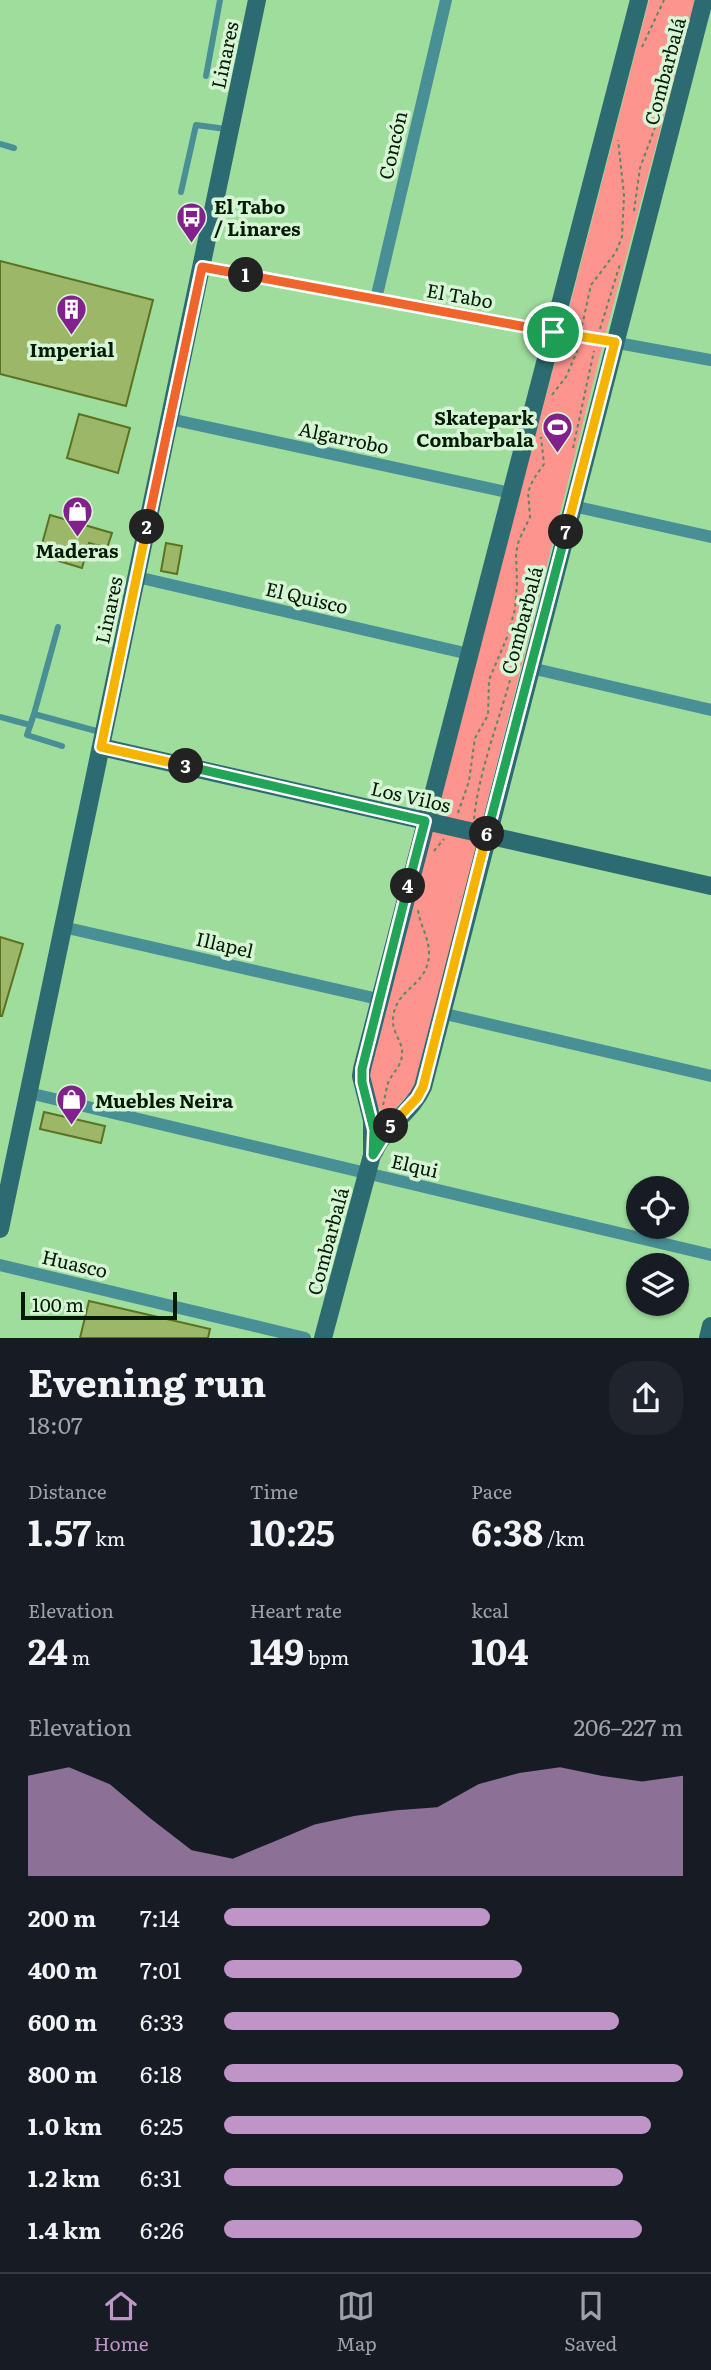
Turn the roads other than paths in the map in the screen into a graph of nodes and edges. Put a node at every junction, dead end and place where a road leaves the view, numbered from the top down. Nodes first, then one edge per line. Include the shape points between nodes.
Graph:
1 (220, 0) edge
2 (257, 0) edge
3 (446, 0) edge
4 (639, 0) edge
5 (705, 0) edge
6 (206, 76) dead end
7 (230, 129) junction
8 (0, 144) edge
9 (15, 148) dead end
10 (181, 192) dead end
11 (202, 267) junction
12 (376, 299) junction
13 (553, 332) junction
14 (615, 342) junction
15 (711, 360) edge
16 (170, 419) junction
17 (511, 493) junction
18 (573, 506) junction
19 (711, 537) edge
20 (136, 577) junction
21 (58, 627) dead end
22 (469, 654) junction
23 (531, 668) junction
24 (711, 710) edge
25 (34, 714) junction
26 (0, 716) edge
27 (30, 726) junction
28 (102, 740) junction
29 (62, 746) dead end
30 (425, 821) junction
31 (480, 834) junction
32 (711, 886) edge
33 (63, 926) junction
34 (379, 999) junction
35 (441, 1013) junction
36 (711, 1076) edge
37 (29, 1093) junction
38 (375, 1113) junction
39 (400, 1116) junction
40 (373, 1155) junction
41 (368, 1173) junction
42 (0, 1229) edge
43 (711, 1255) edge
44 (0, 1265) edge
45 (711, 1326) edge
46 (305, 1338) edge
47 (323, 1338) edge
48 (708, 1338) edge

1 - 6 lane
2 - 7 main road, Linares
3 - 12 street, Concón
4 - 13 main road, Combarbalá
5 - 14 main road, Combarbalá
7 - 10 lane via 196,125
7 - 11 main road, Linares
8 - 9 lane
11 - 12 street, El Tabo
11 - 16 main road, Linares
12 - 13 street, El Tabo
13 - 14 street, El Tabo
13 - 17 main road, Combarbalá
14 - 15 street, El Tabo
14 - 18 main road, Combarbalá
16 - 17 street, Algarrobo
16 - 20 main road, Linares
17 - 22 main road, Combarbalá
18 - 19 street
18 - 23 main road, Combarbalá
20 - 22 street, El Quisco
20 - 28 main road, Linares
21 - 25 lane
22 - 30 main road, Combarbalá
23 - 24 street
23 - 31 main road, Combarbalá
25 - 27 lane
25 - 28 lane
26 - 27 lane
27 - 29 lane via 27,735
28 - 30 main road, Los Vilos
28 - 33 main road, Linares
30 - 31 main road, Los Vilos
30 - 34 main road, Combarbalá
31 - 32 main road, Los Vilos
31 - 35 main road, Combarbalá
33 - 34 street, Illapel
33 - 37 main road, Linares
34 - 38 main road, Combarbalá via 361,1076
35 - 36 street
35 - 39 main road, Combarbalá via 423,1087
37 - 41 street, Elqui
37 - 42 main road, Linares
38 - 39 main road
38 - 40 main road, Combarbalá
39 - 40 main road, Combarbalá
40 - 41 main road, Combarbalá
41 - 43 street, Elqui
41 - 47 main road, Combarbalá
44 - 46 street, Huasco
45 - 48 main road

